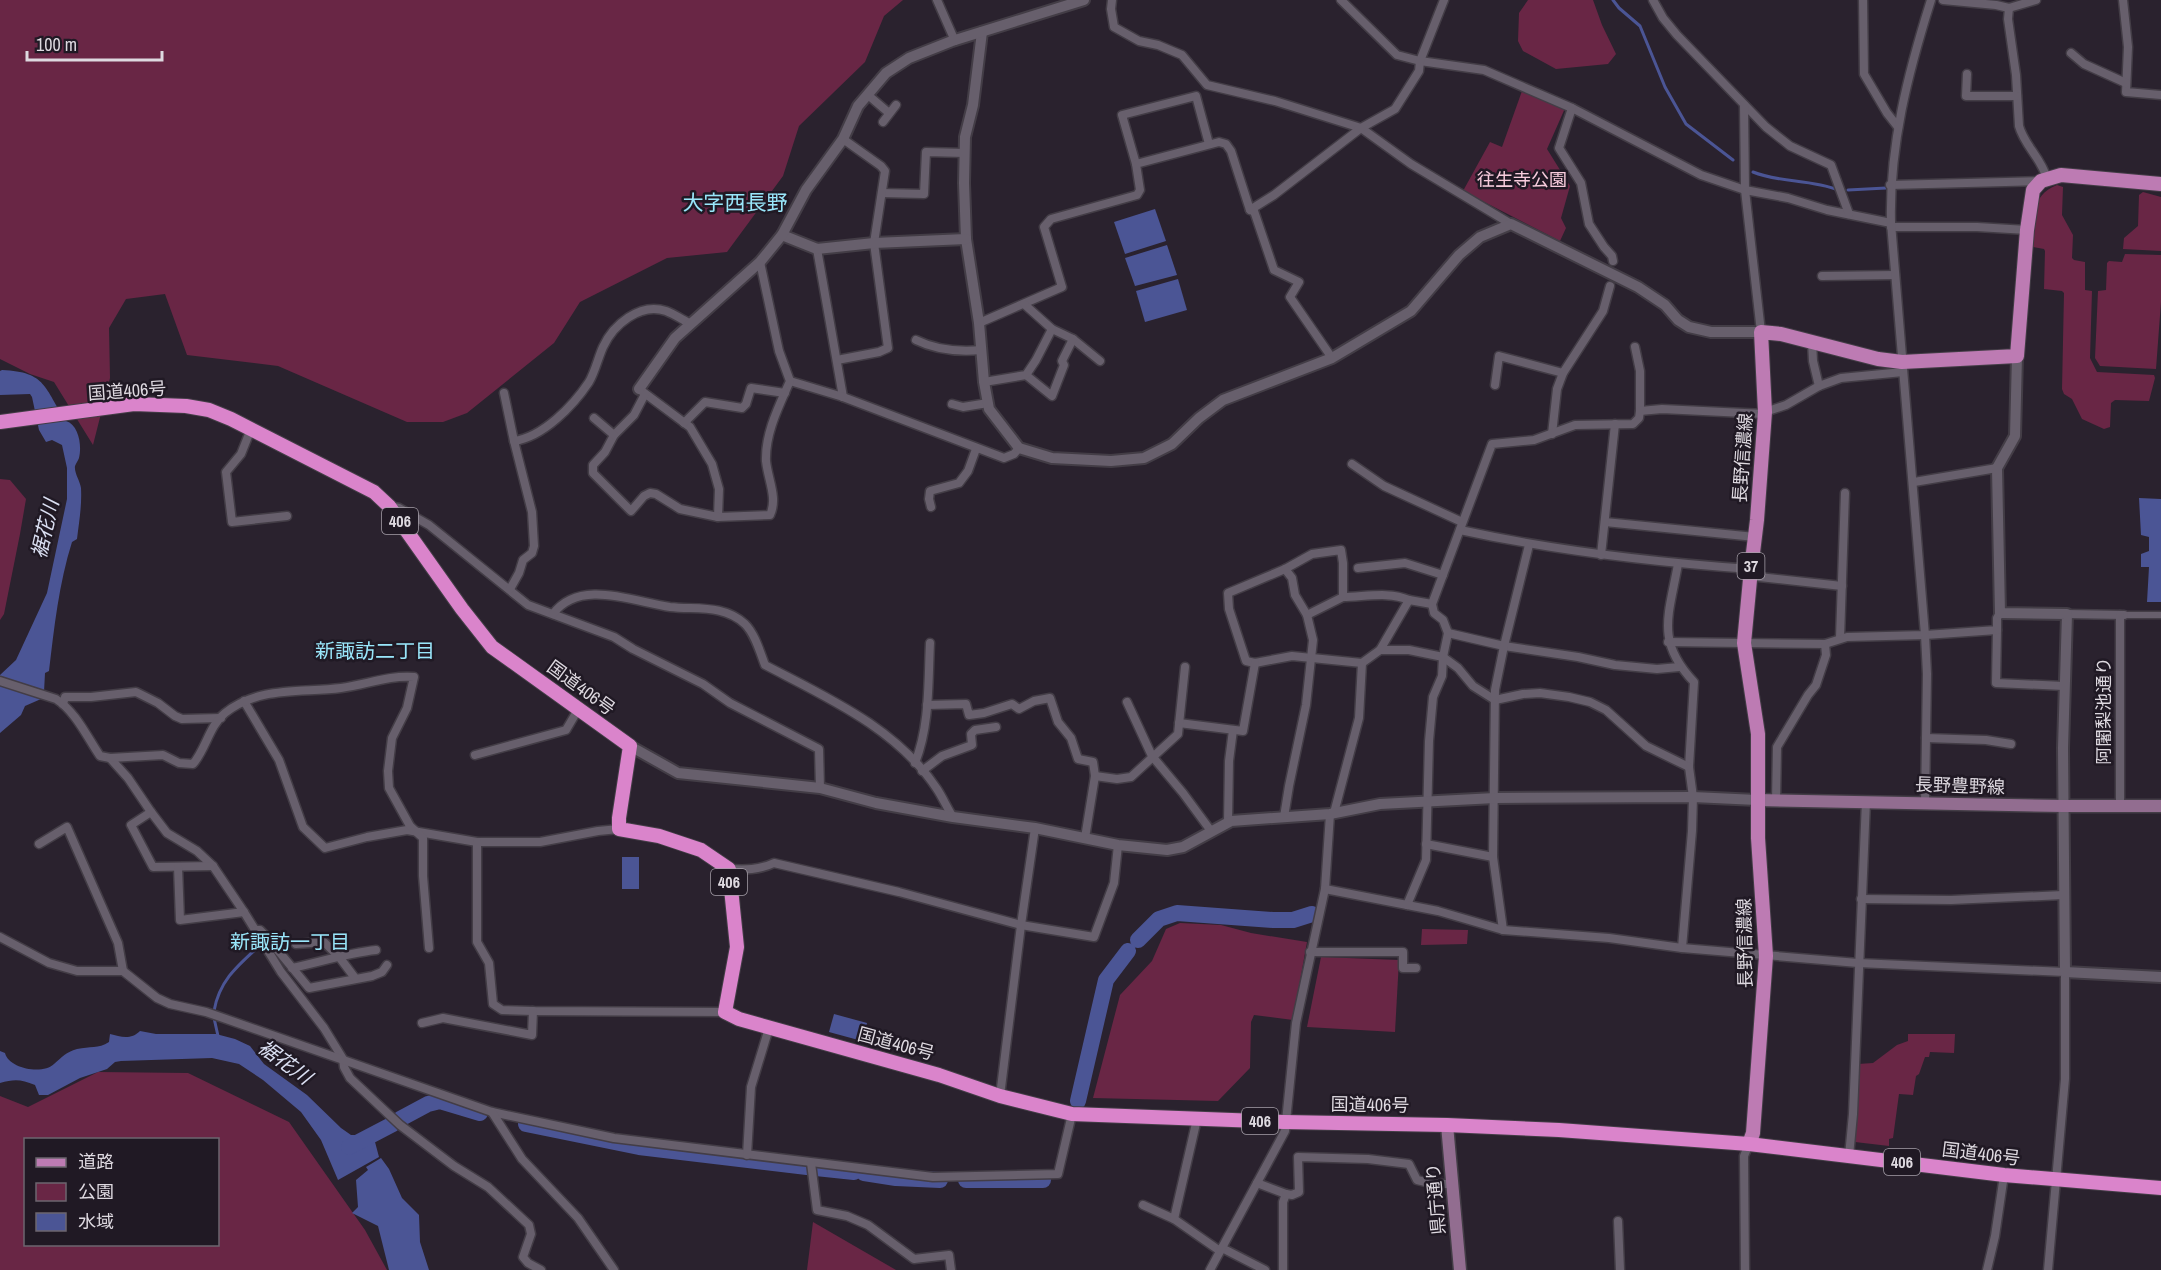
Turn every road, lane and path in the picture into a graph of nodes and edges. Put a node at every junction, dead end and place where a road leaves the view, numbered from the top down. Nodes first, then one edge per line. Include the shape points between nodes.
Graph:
1 (937, 0) edge
2 (1084, 0) edge
3 (1112, 0) edge
4 (1341, 0) edge
5 (1444, 0) edge
6 (1653, 0) edge
7 (1863, 0) edge
8 (1931, 0) edge
9 (1943, 0) edge
10 (2036, 0) edge
11 (2123, 0) edge
12 (2009, 8) junction
13 (982, 32) junction
14 (955, 41) junction
15 (2071, 53) dead end
16 (1420, 61) junction
17 (1967, 74) dead end
18 (2126, 83) junction
19 (868, 95) junction
20 (2161, 95) edge
21 (2017, 96) junction
22 (896, 105) dead end
23 (1744, 105) junction
24 (1572, 108) junction
25 (889, 113) junction
26 (883, 122) dead end
27 (1898, 127) junction
28 (1361, 128) junction
29 (843, 139) junction
30 (1209, 144) junction
31 (965, 153) junction
32 (1136, 164) junction
33 (2044, 180) junction
34 (1890, 184) junction
35 (2161, 184) edge
36 (1745, 190) junction
37 (882, 193) junction
38 (1250, 210) junction
39 (1849, 214) junction
40 (1511, 224) junction
41 (1891, 225) junction
42 (2027, 230) junction
43 (782, 235) junction
44 (966, 239) junction
45 (874, 243) junction
46 (817, 249) junction
47 (1613, 261) dead end
48 (760, 262) junction
49 (1895, 275) junction
50 (1822, 276) dead end
51 (1610, 286) dead end
52 (1024, 304) junction
53 (979, 323) junction
54 (691, 324) junction
55 (1052, 329) junction
56 (1761, 332) junction
57 (1072, 339) junction
58 (916, 340) dead end
59 (1812, 342) junction
60 (1635, 347) dead end
61 (981, 350) junction
62 (2017, 356) junction
63 (1332, 358) junction
64 (837, 360) junction
65 (1100, 361) dead end
66 (1903, 367) junction
67 (1563, 373) junction
68 (1026, 375) junction
69 (790, 381) junction
70 (984, 382) junction
71 (1495, 385) dead end
72 (1819, 386) junction
73 (642, 392) junction
74 (504, 393) dead end
75 (785, 393) junction
76 (843, 397) junction
77 (952, 404) dead end
78 (988, 404) junction
79 (1640, 411) junction
80 (1765, 413) junction
81 (594, 418) dead end
82 (0, 422) edge
83 (684, 423) junction
84 (1615, 424) junction
85 (251, 429) junction
86 (1552, 434) junction
87 (614, 435) junction
88 (514, 441) junction
89 (1019, 448) junction
90 (976, 449) junction
91 (1352, 464) dead end
92 (1997, 468) junction
93 (1914, 482) junction
94 (1845, 493) dead end
95 (390, 506) junction
96 (931, 507) dead end
97 (287, 516) dead end
98 (718, 517) junction
99 (1605, 522) junction
100 (1461, 526) junction
101 (1755, 537) junction
102 (1529, 545) junction
103 (1601, 555) junction
104 (1677, 564) junction
105 (1358, 568) dead end
106 (1285, 569) junction
107 (1750, 573) junction
108 (1443, 575) junction
109 (1842, 586) junction
110 (510, 589) junction
111 (1343, 597) junction
112 (1408, 600) junction
113 (1432, 604) junction
114 (2000, 613) junction
115 (553, 614) junction
116 (2067, 614) junction
117 (1307, 615) junction
118 (2122, 615) junction
119 (2161, 615) edge
120 (1997, 630) junction
121 (1448, 633) junction
122 (1925, 635) junction
123 (1840, 638) junction
124 (1668, 642) junction
125 (930, 643) dead end
126 (1744, 643) junction
127 (1825, 644) junction
128 (1504, 646) junction
129 (1380, 650) junction
130 (1443, 657) junction
131 (1313, 658) junction
132 (1255, 663) junction
133 (1362, 663) junction
134 (1185, 667) dead end
135 (1679, 667) junction
136 (0, 681) edge
137 (2064, 686) junction
138 (1495, 700) junction
139 (59, 701) junction
140 (244, 701) junction
141 (1127, 702) dead end
142 (927, 705) junction
143 (579, 708) junction
144 (221, 718) junction
145 (1179, 723) junction
146 (996, 727) dead end
147 (1233, 730) junction
148 (1926, 738) junction
149 (2011, 744) dead end
150 (630, 746) junction
151 (475, 755) dead end
152 (1152, 756) junction
153 (110, 758) junction
154 (915, 763) junction
155 (1689, 767) junction
156 (922, 771) junction
157 (1095, 776) junction
158 (820, 788) junction
159 (1692, 796) junction
160 (1495, 798) junction
161 (1428, 800) junction
162 (1757, 800) junction
163 (1776, 801) junction
164 (1866, 801) junction
165 (1925, 803) junction
166 (2063, 806) junction
167 (2120, 806) junction
168 (2161, 806) edge
169 (151, 812) junction
170 (1332, 813) junction
171 (953, 817) junction
172 (1284, 817) junction
173 (1228, 823) junction
174 (1035, 828) junction
175 (619, 829) junction
176 (1211, 831) junction
177 (422, 834) junction
178 (1084, 838) junction
179 (477, 842) junction
180 (39, 844) dead end
181 (1426, 844) junction
182 (1118, 845) junction
183 (1493, 857) junction
184 (213, 866) junction
185 (178, 867) junction
186 (729, 869) junction
187 (1325, 889) junction
188 (2063, 895) junction
189 (1861, 899) junction
190 (1407, 905) junction
191 (244, 912) junction
192 (1021, 925) junction
193 (255, 930) junction
194 (1503, 930) junction
195 (0, 937) edge
196 (296, 944) dead end
197 (429, 948) dead end
198 (1682, 948) junction
199 (376, 950) dead end
200 (1310, 952) junction
201 (1766, 956) junction
202 (340, 958) junction
203 (1858, 963) junction
204 (387, 965) dead end
205 (291, 968) junction
206 (1416, 968) dead end
207 (123, 971) junction
208 (2065, 972) junction
209 (2161, 977) edge
210 (355, 978) junction
211 (533, 1011) junction
212 (725, 1012) junction
213 (422, 1023) dead end
214 (769, 1028) junction
215 (343, 1059) junction
216 (1000, 1096) junction
217 (492, 1112) junction
218 (1072, 1114) junction
219 (1197, 1119) junction
220 (1284, 1122) junction
221 (1447, 1125) junction
222 (1749, 1144) junction
223 (747, 1155) junction
224 (1850, 1156) junction
225 (811, 1163) junction
226 (2004, 1175) junction
227 (2056, 1180) junction
228 (1257, 1183) junction
229 (1453, 1184) junction
230 (2161, 1188) edge
231 (1286, 1194) junction
232 (1143, 1205) dead end
233 (1174, 1219) junction
234 (1618, 1221) dead end
235 (1221, 1249) junction
236 (541, 1270) edge
237 (614, 1270) edge
238 (951, 1270) edge
239 (1210, 1270) edge
240 (1265, 1270) edge
241 (1283, 1270) edge
242 (1460, 1270) edge
243 (1620, 1270) edge
244 (1745, 1270) edge
245 (1987, 1270) edge
246 (2048, 1270) edge

1 - 14 street
2 - 13 street
3 - 28 street via 1114,27 1139,42 1182,55 1208,85
4 - 16 street via 1397,55
5 - 16 street
6 - 23 street via 1677,35
7 - 27 street via 1864,74
8 - 27 street
9 - 12 street
10 - 12 street
11 - 18 street via 2128,47
12 - 21 street
13 - 14 street
13 - 31 street
14 - 19 street via 909,58 886,73
15 - 18 street via 2084,64
16 - 24 street via 1484,70
16 - 28 street via 1419,71 1395,109
17 - 21 street via 1966,96
18 - 20 street via 2126,92
19 - 25 street
19 - 29 street via 858,106
21 - 33 street via 2021,134 2035,152
22 - 25 street
23 - 36 street
23 - 39 street via 1790,146 1831,165
24 - 36 street via 1701,175
24 - 47 street via 1559,148 1581,183 1589,224
25 - 26 street
27 - 34 street
28 - 38 street
28 - 40 street via 1411,164
29 - 37 street via 885,171
29 - 43 street via 806,190
30 - 32 street
30 - 32 street via 1196,96 1122,115
30 - 38 street via 1226,144 1231,151
31 - 37 street via 926,152 924,194
31 - 44 street
32 - 52 street via 1140,190 1137,195 1051,219 1044,226 1062,287
33 - 34 street
33 - 35 main road via 2061,175
33 - 42 main road via 2033,190
34 - 41 street
36 - 39 street
36 - 56 street
37 - 45 street
38 - 63 street via 1254,211 1274,270 1299,282 1290,297
39 - 41 street
40 - 56 street via 1638,287 1689,327 1711,332
40 - 63 street via 1480,237 1459,255 1411,311
41 - 42 street
41 - 49 street
42 - 62 main road
43 - 46 street
43 - 48 street
44 - 45 street
44 - 53 street
45 - 46 street
45 - 64 street via 888,348
46 - 64 street
48 - 54 street
48 - 69 street via 779,351
49 - 50 street
49 - 66 street
51 - 67 street via 1603,311
52 - 53 street
52 - 55 street
53 - 61 street
54 - 73 street via 675,338
54 - 88 street via 664,310 646,309 619,323 604,345 590,381 572,402 526,440
55 - 57 street
55 - 68 street
56 - 59 main road
56 - 80 main road, 長野信濃線 / 37
57 - 65 street
57 - 68 street via 1052,396
58 - 61 street via 961,352
59 - 66 main road
59 - 72 street
60 - 79 street via 1640,370
61 - 70 street
62 - 66 main road
62 - 92 street via 2015,436
63 - 89 street via 1223,400 1172,444 1144,458 1052,458
64 - 76 street
66 - 72 street
66 - 93 street
67 - 71 street via 1499,356
67 - 86 street via 1557,389
68 - 70 street
69 - 75 street
69 - 76 street
70 - 78 street
72 - 80 street
73 - 83 street
73 - 87 street via 634,415
74 - 88 street
75 - 83 street via 751,388 742,408 705,402
75 - 98 street via 770,429 766,460 774,506 770,515
76 - 90 street
77 - 78 street
78 - 89 street
79 - 80 street
79 - 84 street via 1633,424
80 - 101 main road, 長野信濃線 / 37
81 - 87 street
82 - 85 highway, 国道406号 / 406 via 134,404 209,410
83 - 98 street via 712,464 719,489
84 - 86 street via 1575,425
84 - 99 street
85 - 95 highway, 国道406号 / 406 via 374,492
85 - 97 street via 241,454 226,472 232,522
86 - 100 street via 1492,444
87 - 98 street via 593,465 593,473 631,511 650,493 680,509
88 - 110 street via 532,512 534,546
89 - 90 street via 1004,458
90 - 96 street via 959,483 930,491
91 - 100 street via 1384,486
92 - 93 street
92 - 114 street
93 - 122 street
94 - 109 street
95 - 110 street via 429,525
95 - 143 highway, 国道406号 / 406 via 492,647
99 - 101 street
99 - 103 street
100 - 102 street
100 - 108 street
101 - 107 main road, 長野信濃線 / 37
102 - 103 street
102 - 128 street
103 - 104 street
104 - 107 street
104 - 124 street
105 - 108 street via 1405,563
106 - 111 street via 1312,554 1341,550
106 - 117 street
106 - 132 street via 1228,593 1229,609 1246,661
107 - 109 street
107 - 126 main road, 長野信濃線 / 37
108 - 113 street
109 - 123 street
110 - 115 street via 528,605
111 - 112 street via 1382,594
111 - 117 street
112 - 113 street
112 - 129 street
113 - 121 street
114 - 116 street
114 - 120 street
115 - 154 street via 559,605 585,596 618,596 729,614 745,624 765,665 869,723
115 - 158 street via 614,637 819,749
116 - 118 street
116 - 137 street
117 - 131 street
118 - 119 street
118 - 167 street, 阿闍梨池通り
120 - 122 street
120 - 137 street via 1996,682
121 - 128 street
121 - 130 street
122 - 123 street
122 - 148 street
123 - 127 street
124 - 126 street
124 - 135 street
125 - 142 street
126 - 127 street
126 - 162 main road, 長野信濃線 / 37 via 1758,734
127 - 163 street via 1826,655 1816,685 1777,747
128 - 135 street via 1615,665
128 - 138 street
129 - 130 street via 1408,650
129 - 133 street
130 - 138 street via 1473,686
130 - 161 street via 1442,676 1433,697
131 - 132 street via 1292,656
131 - 133 street
131 - 172 street
132 - 147 street via 1243,731
133 - 170 street via 1359,718
134 - 145 street
135 - 155 street via 1694,682
136 - 139 street
137 - 166 street
138 - 155 street via 1540,693 1590,702 1606,710 1646,746
138 - 160 street
139 - 144 street via 136,692 182,719
139 - 153 street via 75,717 100,756
140 - 144 street
140 - 177 street via 279,760 303,826 325,848 407,830
140 - 177 street via 267,693 414,677 407,708 392,738 388,771 390,788 398,804 410,826
141 - 152 street
142 - 154 street via 922,746
142 - 157 street via 966,704 969,715 1012,704 1019,709 1050,698 1078,759 1093,762
143 - 150 highway, 国道406号 / 406
143 - 151 street via 566,730
144 - 153 street via 193,764 179,763 163,755
145 - 147 street
145 - 152 street via 1178,734
146 - 156 street via 975,730 971,734 972,746 942,756
147 - 173 street
148 - 149 street
148 - 165 street
150 - 158 street via 678,773
150 - 175 highway
152 - 157 street via 1131,777
152 - 176 street
153 - 169 street
154 - 156 street
155 - 159 street
156 - 171 street
157 - 178 street
158 - 171 street
159 - 160 street
159 - 162 street
159 - 198 street
160 - 161 street
160 - 183 street
161 - 170 street
161 - 181 street
162 - 163 main road, 長野豊野線
162 - 201 main road, 長野信濃線 / 37
163 - 164 main road, 長野豊野線
164 - 165 main road, 長野豊野線
164 - 189 street
165 - 166 main road, 長野豊野線
166 - 167 main road, 長野豊野線
166 - 188 street
167 - 168 main road, 長野豊野線
169 - 184 street via 168,833
169 - 185 street via 132,825 153,867
170 - 172 street
170 - 187 street
171 - 174 street
172 - 173 street
173 - 176 street
174 - 178 street
174 - 192 street
175 - 179 street via 540,842
175 - 186 highway, 406 via 659,836 701,850
176 - 182 street via 1183,847 1167,850
177 - 179 street
177 - 197 street
178 - 182 street
179 - 211 street via 477,942 489,963 494,1004 502,1010
180 - 207 street via 67,827 118,943
181 - 183 street
181 - 190 street via 1426,860
182 - 192 street via 1114,883 1094,937
183 - 194 street
184 - 185 street
184 - 191 street via 236,894
185 - 191 street via 180,920
186 - 192 street via 762,869 774,863
186 - 212 highway, 406 via 737,947
187 - 190 street
187 - 200 street
188 - 189 street
188 - 208 street
189 - 203 street
190 - 194 street
191 - 193 street
192 - 216 street
193 - 205 street via 266,936
193 - 215 street
194 - 198 street
195 - 207 street via 49,963 77,971
196 - 202 street via 324,942
198 - 201 street
199 - 202 street
200 - 206 street via 1403,952 1403,968
200 - 220 street via 1296,1023
201 - 203 street
201 - 222 main road, 長野信濃線 / 37 via 1753,1134
202 - 205 street
202 - 210 street
203 - 208 street
203 - 224 street
204 - 210 street via 382,972
205 - 210 street via 309,988
207 - 215 street via 170,1004 206,1012
208 - 209 street
208 - 227 street via 2065,1079
211 - 212 street
211 - 213 street via 532,1035 443,1018
212 - 214 highway, 国道406号 / 406
214 - 216 highway, 国道406号 / 406
214 - 223 street via 751,1088
215 - 217 street
215 - 236 street via 350,1078 400,1125 488,1187 529,1225 531,1234 523,1257
216 - 218 highway, 国道406号 / 406
217 - 223 street via 614,1138
217 - 237 street via 522,1159 578,1218
218 - 219 highway, 国道406号 / 406
218 - 225 street via 1058,1174 933,1177
219 - 220 highway, 国道406号 / 406
219 - 233 street
220 - 221 highway, 国道406号 / 406
220 - 228 street via 1285,1131
221 - 222 highway, 国道406号 / 406
221 - 229 main road, 県庁通り
222 - 224 highway, 国道406号 / 406
222 - 244 street via 1744,1156
223 - 225 street
224 - 226 highway, 国道406号 / 406
225 - 238 street via 817,1210 868,1225 914,1259 950,1255
226 - 227 highway, 国道406号 / 406
226 - 245 street
227 - 230 highway, 国道406号 / 406
227 - 246 street
228 - 231 street
228 - 235 street
229 - 231 street via 1418,1180 1408,1164 1298,1157 1299,1192
229 - 242 main road, 県庁通り
231 - 241 street
232 - 233 street
233 - 235 street
234 - 243 street
235 - 239 street
235 - 240 street

